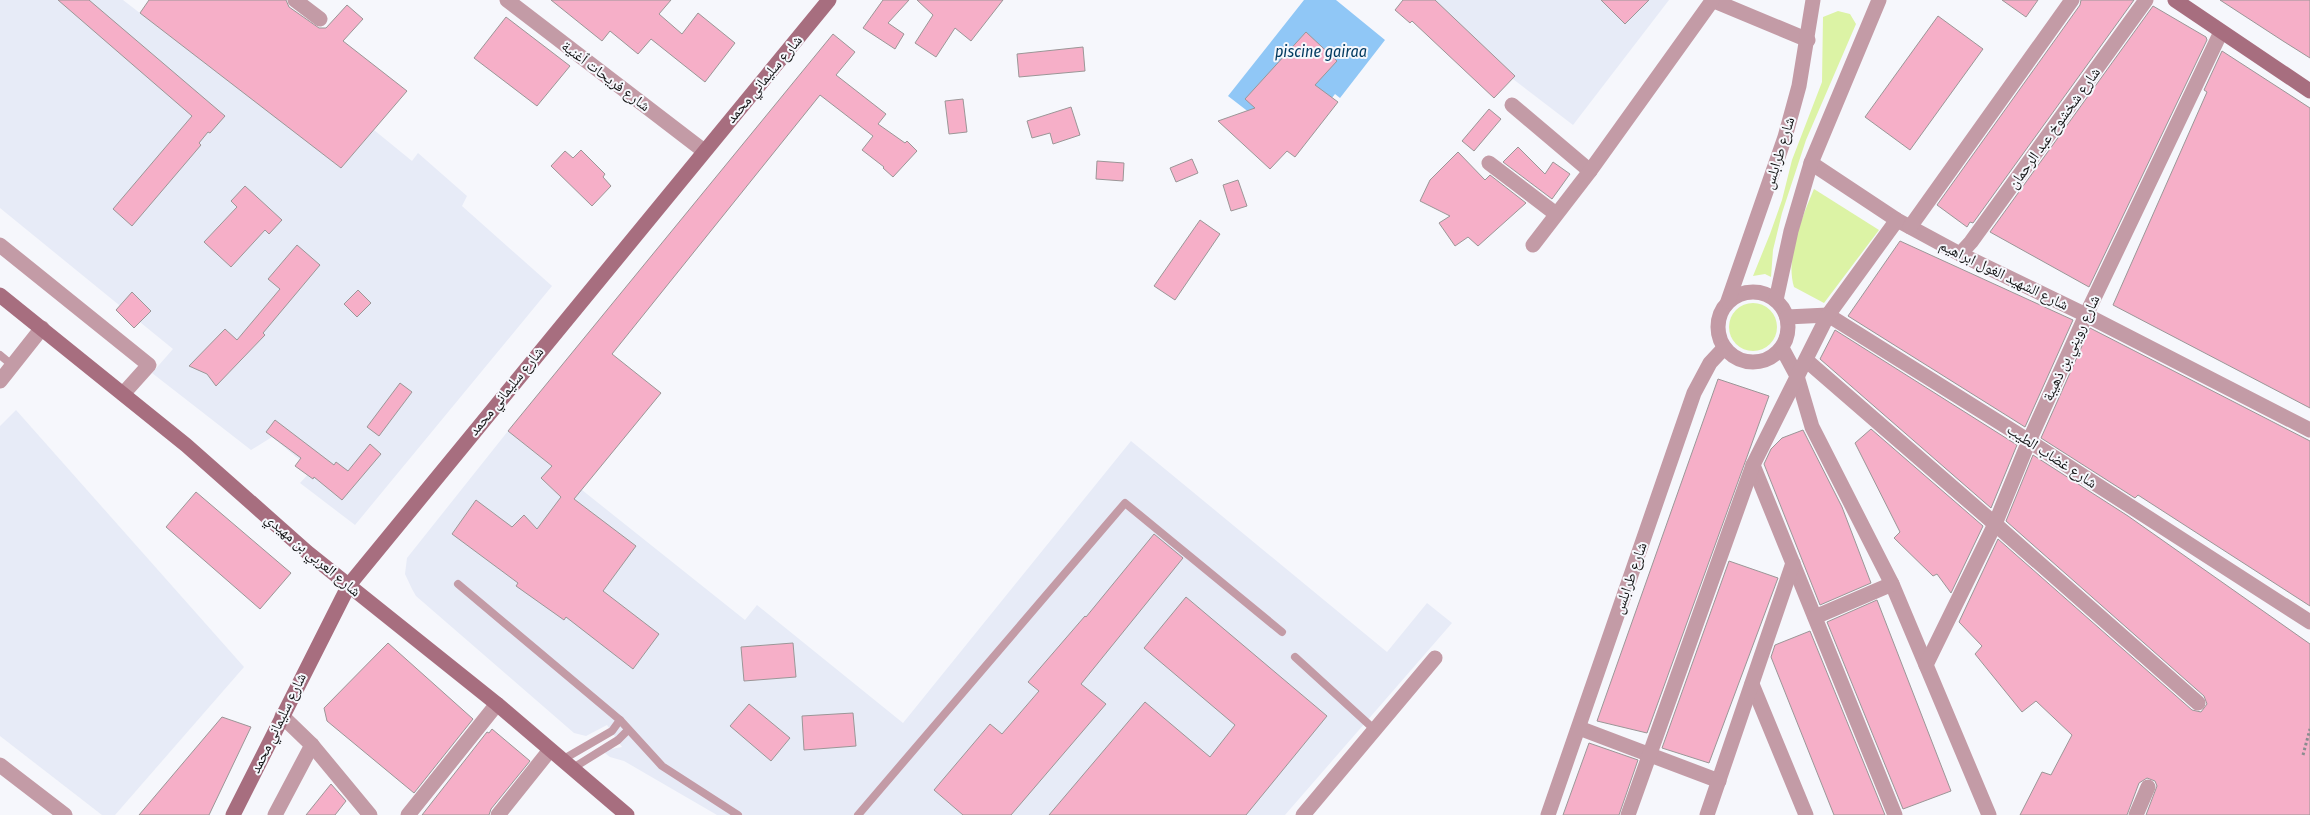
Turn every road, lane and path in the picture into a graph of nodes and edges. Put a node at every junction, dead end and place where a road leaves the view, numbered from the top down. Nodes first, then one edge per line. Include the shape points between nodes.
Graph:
1 (295, 0) edge
2 (507, 0) edge
3 (829, 0) edge
4 (1712, 0) edge
5 (1813, 0) edge
6 (1879, 0) edge
7 (2072, 0) edge
8 (2146, 0) edge
9 (2176, 0) edge
10 (320, 19) dead end
11 (2221, 32) junction
12 (1808, 40) junction
13 (2310, 91) edge
14 (1512, 105) dead end
15 (704, 151) junction
16 (1489, 163) dead end
17 (1812, 163) junction
18 (1590, 171) junction
19 (1556, 214) junction
20 (1904, 224) junction
21 (0, 245) edge
22 (1533, 245) dead end
23 (1960, 254) junction
24 (0, 295) edge
25 (1776, 300) junction
26 (1728, 301) junction
27 (1828, 315) junction
28 (2086, 316) junction
29 (1787, 317) junction
30 (42, 328) junction
31 (1724, 348) junction
32 (1782, 348) junction
33 (0, 355) edge
34 (1806, 360) junction
35 (12, 365) junction
36 (1797, 376) junction
37 (0, 381) edge
38 (123, 394) junction
39 (2310, 430) edge
40 (2029, 441) junction
41 (1753, 465) junction
42 (1995, 524) junction
43 (1793, 563) junction
44 (458, 584) dead end
45 (1892, 584) junction
46 (348, 585) junction
47 (1815, 618) junction
48 (2310, 622) edge
49 (1282, 632) dead end
50 (1295, 657) dead end
51 (1434, 658) dead end
52 (1926, 666) junction
53 (1752, 684) junction
54 (497, 704) junction
55 (2198, 704) dead end
56 (282, 716) junction
57 (620, 720) junction
58 (1579, 728) junction
59 (2310, 729) edge
60 (628, 730) junction
61 (1374, 730) junction
62 (312, 745) junction
63 (550, 750) junction
64 (1650, 754) junction
65 (2303, 755) dead end
66 (568, 764) junction
67 (0, 765) edge
68 (1719, 781) junction
69 (2148, 787) dead end
70 (62, 814) edge
71 (233, 815) edge
72 (275, 815) edge
73 (370, 815) edge
74 (408, 815) edge
75 (498, 815) edge
76 (627, 815) edge
77 (738, 815) edge
78 (858, 815) edge
79 (1303, 815) edge
80 (1548, 815) edge
81 (1628, 815) edge
82 (1707, 815) edge
83 (1806, 815) edge
84 (1895, 815) edge
85 (1989, 815) edge
86 (2136, 815) edge

1 - 10 street
2 - 15 street, شارع فريحات ٱغنية
3 - 15 street, شارع سليماني محمد
4 - 12 street
4 - 18 street
5 - 12 street, شارع طرابلس
6 - 17 street
7 - 20 street
8 - 23 street, شارع شخشوخ عبد الرحمان via 1972,242
9 - 11 street
11 - 13 street
11 - 28 street, شارع رويني بن ذهيبة
12 - 26 street, شارع طرابلس via 1785,136
14 - 18 street
15 - 46 street, شارع سليماني محمد
16 - 19 street
17 - 20 street, شارع الشهيد الغول ابراهيم
17 - 25 street via 1787,247
18 - 19 street
19 - 22 street
20 - 23 street, شارع الشهيد الغول ابراهيم
20 - 27 street
21 - 38 street via 149,365
23 - 28 street, شارع الشهيد الغول ابراهيم
24 - 30 street, شارع العربي بن مهيدي
25 - 26 street via 1761,292 1744,293
25 - 29 street
26 - 31 street via 1719,316 1718,327
27 - 29 street
27 - 34 street
27 - 40 street, شارع غضاب الطيب
28 - 39 street, شارع الشهيد الغول ابراهيم
28 - 40 street, شارع رويني بن ذهيبة
29 - 32 street via 1788,333
30 - 35 street
30 - 38 street, شارع العربي بن مهيدي
31 - 32 street via 1742,361 1757,363 1771,358
31 - 58 street, شارع طرابلس via 1710,363 1694,392
32 - 36 street
33 - 35 lane
34 - 36 street
34 - 42 street
35 - 37 street
36 - 41 street
36 - 45 street via 1812,427
38 - 46 street, شارع العربي بن مهيدي
40 - 42 street, شارع رويني بن ذهيبة
40 - 48 street, شارع غضاب الطيب
41 - 43 street
41 - 64 street
42 - 52 street, شارع رويني بن ذهيبة
42 - 55 street
43 - 47 street
43 - 53 street
44 - 57 lane
45 - 47 street
45 - 52 street
46 - 54 street, شارع العربي بن مهيدي
46 - 56 street, شارع سليماني محمد
47 - 84 street
49 - 78 lane via 1126,503
50 - 61 lane
51 - 61 street
52 - 85 street
53 - 68 street
53 - 83 street
54 - 63 street, شارع العربي بن مهيدي
54 - 74 street
56 - 62 street
56 - 71 street, شارع سليماني محمد
57 - 60 lane
57 - 66 lane via 612,731
58 - 64 street
58 - 80 street, شارع طرابلس
59 - 65 path
60 - 66 lane via 618,740
60 - 77 lane via 662,766
61 - 79 street
62 - 72 street
62 - 73 street
63 - 66 street, شارع العربي بن مهيدي
63 - 75 street
64 - 68 street
64 - 81 street
66 - 76 street, شارع العربي بن مهيدي
67 - 70 street
68 - 82 street
69 - 86 street

